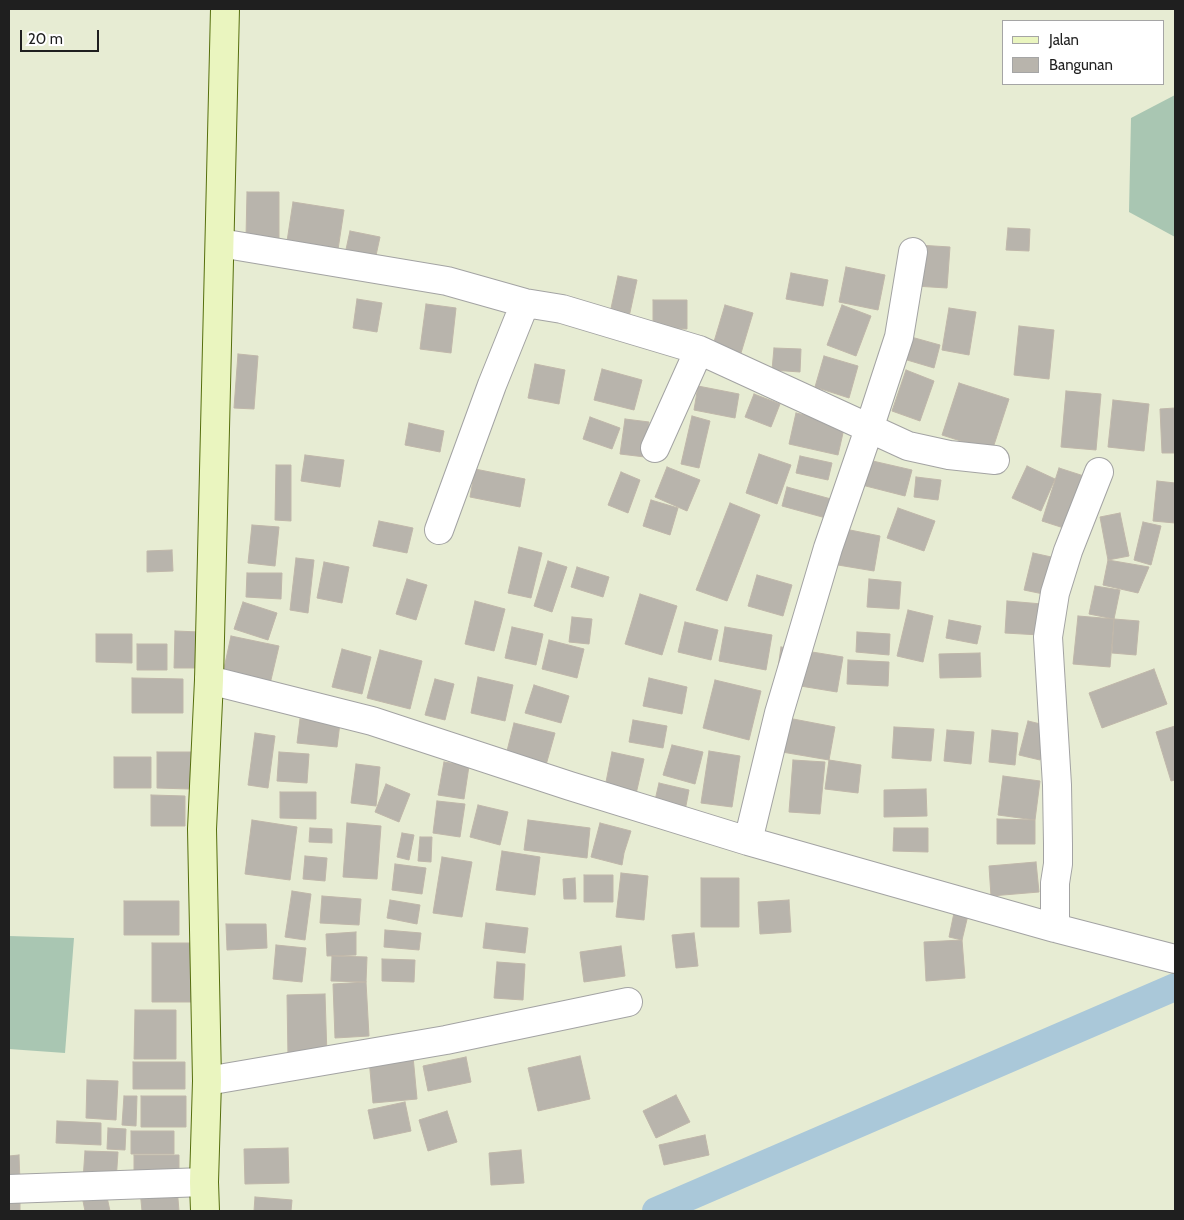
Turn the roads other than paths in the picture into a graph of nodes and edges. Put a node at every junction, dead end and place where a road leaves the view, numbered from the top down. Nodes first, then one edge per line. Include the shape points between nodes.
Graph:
1 (225, 9) edge
2 (220, 243) junction
3 (913, 252) dead end
4 (525, 303) junction
5 (699, 350) junction
6 (870, 429) junction
7 (655, 448) dead end
8 (995, 460) dead end
9 (1099, 472) dead end
10 (439, 530) dead end
11 (209, 680) junction
12 (748, 841) junction
13 (1055, 928) junction
14 (1175, 960) edge
15 (628, 1002) dead end
16 (207, 1080) junction
17 (204, 1182) junction
18 (9, 1189) edge
19 (205, 1211) edge

1 - 2 street
2 - 4 street via 447,281
2 - 11 street
3 - 6 street via 899,337
4 - 5 street via 562,309
4 - 10 street
5 - 6 street
5 - 7 street
6 - 8 street via 908,446
6 - 12 street via 828,548 778,713
9 - 13 street via 1068,550 1055,593 1048,637 1057,814
11 - 12 street via 372,721
11 - 16 street via 202,829
12 - 13 street
13 - 14 street
15 - 16 street via 446,1040
16 - 17 street
17 - 18 street
17 - 19 street

